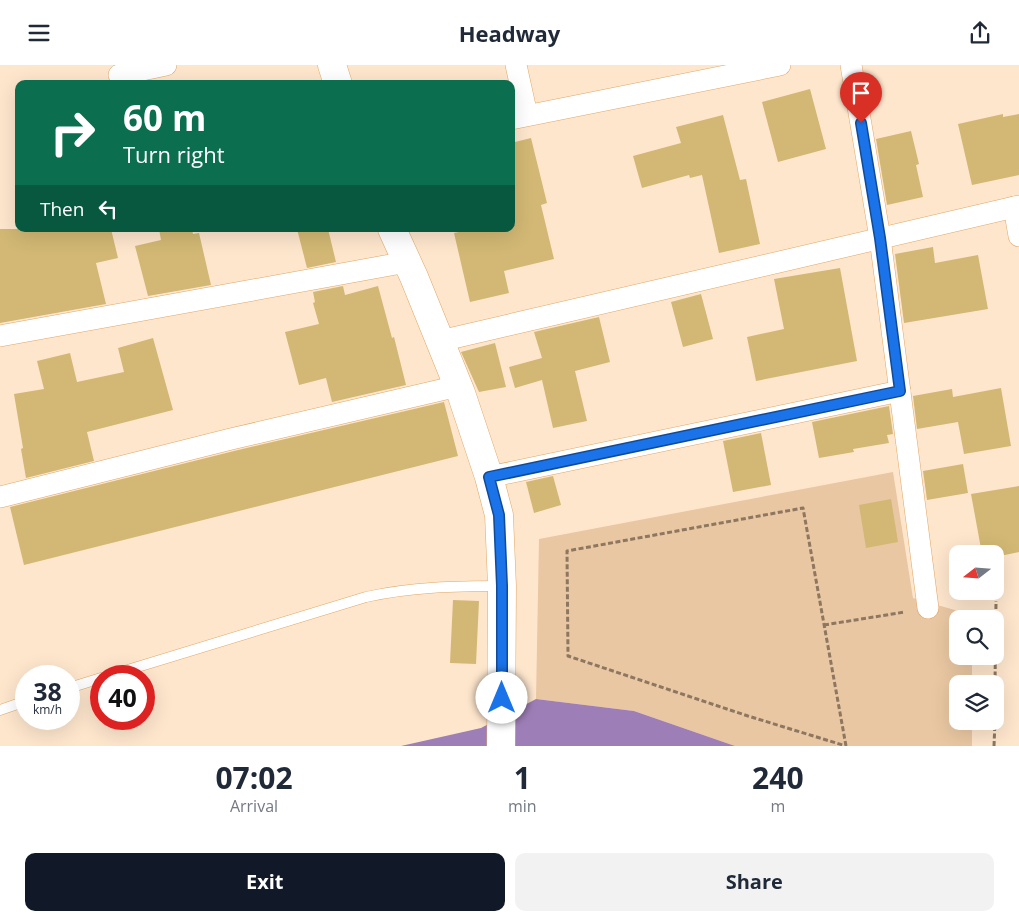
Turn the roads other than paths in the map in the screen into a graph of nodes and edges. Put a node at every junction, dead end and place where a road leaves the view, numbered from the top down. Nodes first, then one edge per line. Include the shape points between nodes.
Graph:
1 (166, 65) edge
2 (332, 65) edge
3 (516, 65) edge
4 (780, 65) edge
5 (851, 65) edge
6 (119, 75) dead end
7 (337, 80) edge
8 (519, 117) edge
9 (1017, 206) edge
10 (393, 232) edge
11 (1019, 236) edge
12 (880, 238) junction
13 (407, 262) junction
14 (0, 336) edge
15 (440, 341) junction
16 (458, 386) junction
17 (900, 391) junction
18 (489, 477) junction
19 (0, 497) edge
20 (502, 586) junction
21 (928, 609) road end
22 (144, 665) edge
23 (15, 704) edge
24 (0, 709) edge
25 (501, 746) edge

1 - 6 street
2 - 7 street
3 - 8 street
4 - 8 street
5 - 12 street
9 - 11 street
9 - 12 street
10 - 13 street
12 - 15 street
12 - 17 street
13 - 14 street
13 - 15 street
15 - 16 street
16 - 18 street
16 - 19 street
17 - 18 street
17 - 21 street
18 - 20 street via 499,515
20 - 22 lane via 424,588 366,597
20 - 25 street
23 - 24 lane

